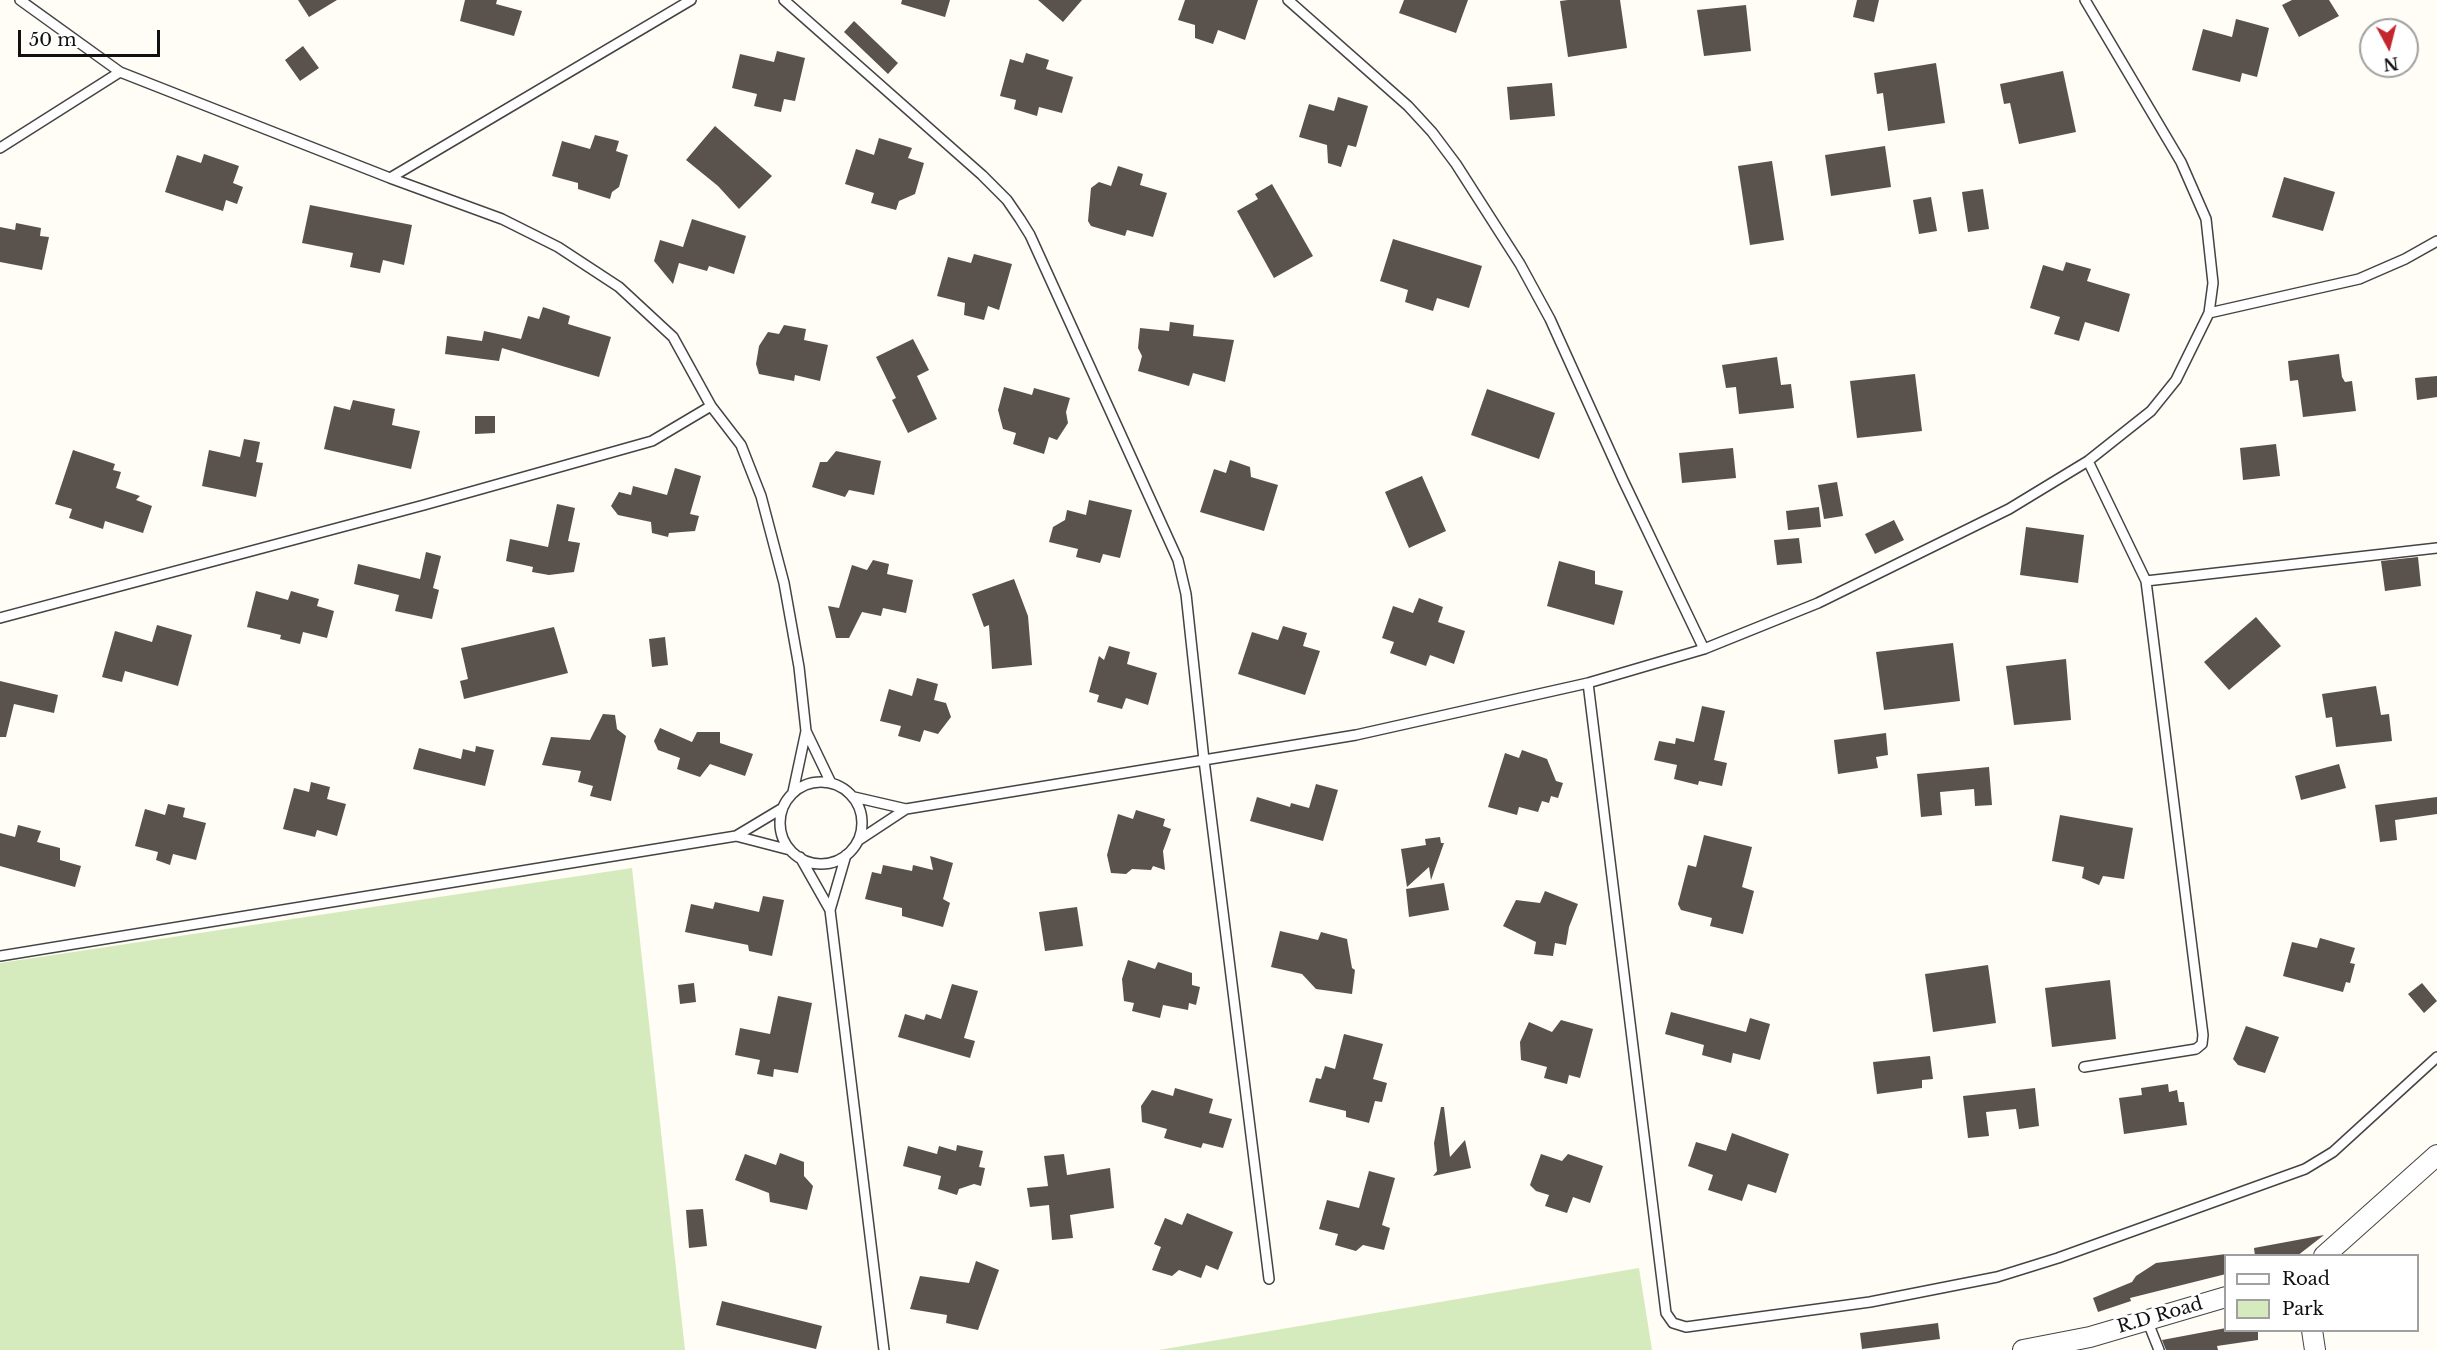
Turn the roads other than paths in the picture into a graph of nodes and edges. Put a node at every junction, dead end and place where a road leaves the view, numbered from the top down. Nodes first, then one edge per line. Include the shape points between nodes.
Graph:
1 (691, 0) edge
2 (784, 0) edge
3 (1288, 0) edge
4 (2085, 0) edge
5 (25, 1) edge
6 (120, 72) junction
7 (0, 148) edge
8 (390, 178) junction
9 (2437, 241) edge
10 (2209, 313) junction
11 (711, 406) junction
12 (2088, 462) junction
13 (2437, 548) edge
14 (2146, 581) junction
15 (0, 618) edge
16 (1704, 649) junction
17 (1588, 683) junction
18 (806, 731) junction
19 (1204, 759) junction
20 (831, 783) junction
21 (794, 792) junction
22 (854, 797) junction
23 (781, 809) junction
24 (906, 809) junction
25 (736, 836) junction
26 (859, 840) junction
27 (790, 850) junction
28 (846, 855) junction
29 (800, 857) junction
30 (830, 910) junction
31 (0, 956) edge
32 (2437, 1057) edge
33 (2084, 1067) dead end
34 (2437, 1155) edge
35 (2326, 1254) edge
36 (1269, 1279) dead end
37 (2224, 1298) edge
38 (2147, 1320) junction
39 (2312, 1332) edge
40 (885, 1350) edge
41 (2023, 1350) edge
42 (2159, 1350) edge
43 (2315, 1350) edge

1 - 8 lane
2 - 19 lane via 982,175 1007,200 1030,235 1178,560 1186,594
3 - 16 lane via 1408,106 1456,164 1550,319
4 - 10 lane via 2181,162 2206,219 2213,283
5 - 6 lane
6 - 7 lane
6 - 8 lane
8 - 11 lane via 502,219 558,247 619,287 673,337
9 - 10 lane via 2405,260 2359,279
10 - 12 lane via 2164,395 2151,411
11 - 15 lane via 652,441
11 - 18 lane via 741,444 762,495 784,583
12 - 14 lane
12 - 16 lane via 2009,509 1838,593
13 - 14 lane
14 - 33 lane via 2202,1044 2196,1049
16 - 17 lane
17 - 19 lane via 1356,735
17 - 32 lane via 1666,1313 1673,1323 1686,1327 1869,1302 1997,1277 2069,1254 2305,1169 2333,1152
18 - 20 lane
18 - 21 lane
19 - 24 lane
19 - 36 lane
20 - 21 lane via 805,785
20 - 22 lane
21 - 23 lane
22 - 24 lane
22 - 26 lane via 862,822
23 - 25 lane
23 - 27 lane via 780,829
24 - 26 lane
25 - 27 lane
25 - 31 lane
26 - 28 lane
27 - 29 lane
28 - 29 lane via 822,863
28 - 30 lane
29 - 30 lane
30 - 40 lane
34 - 35 street
37 - 38 street, R.D Road
38 - 41 street, R.D Road via 2090,1337
38 - 42 lane
39 - 43 street

